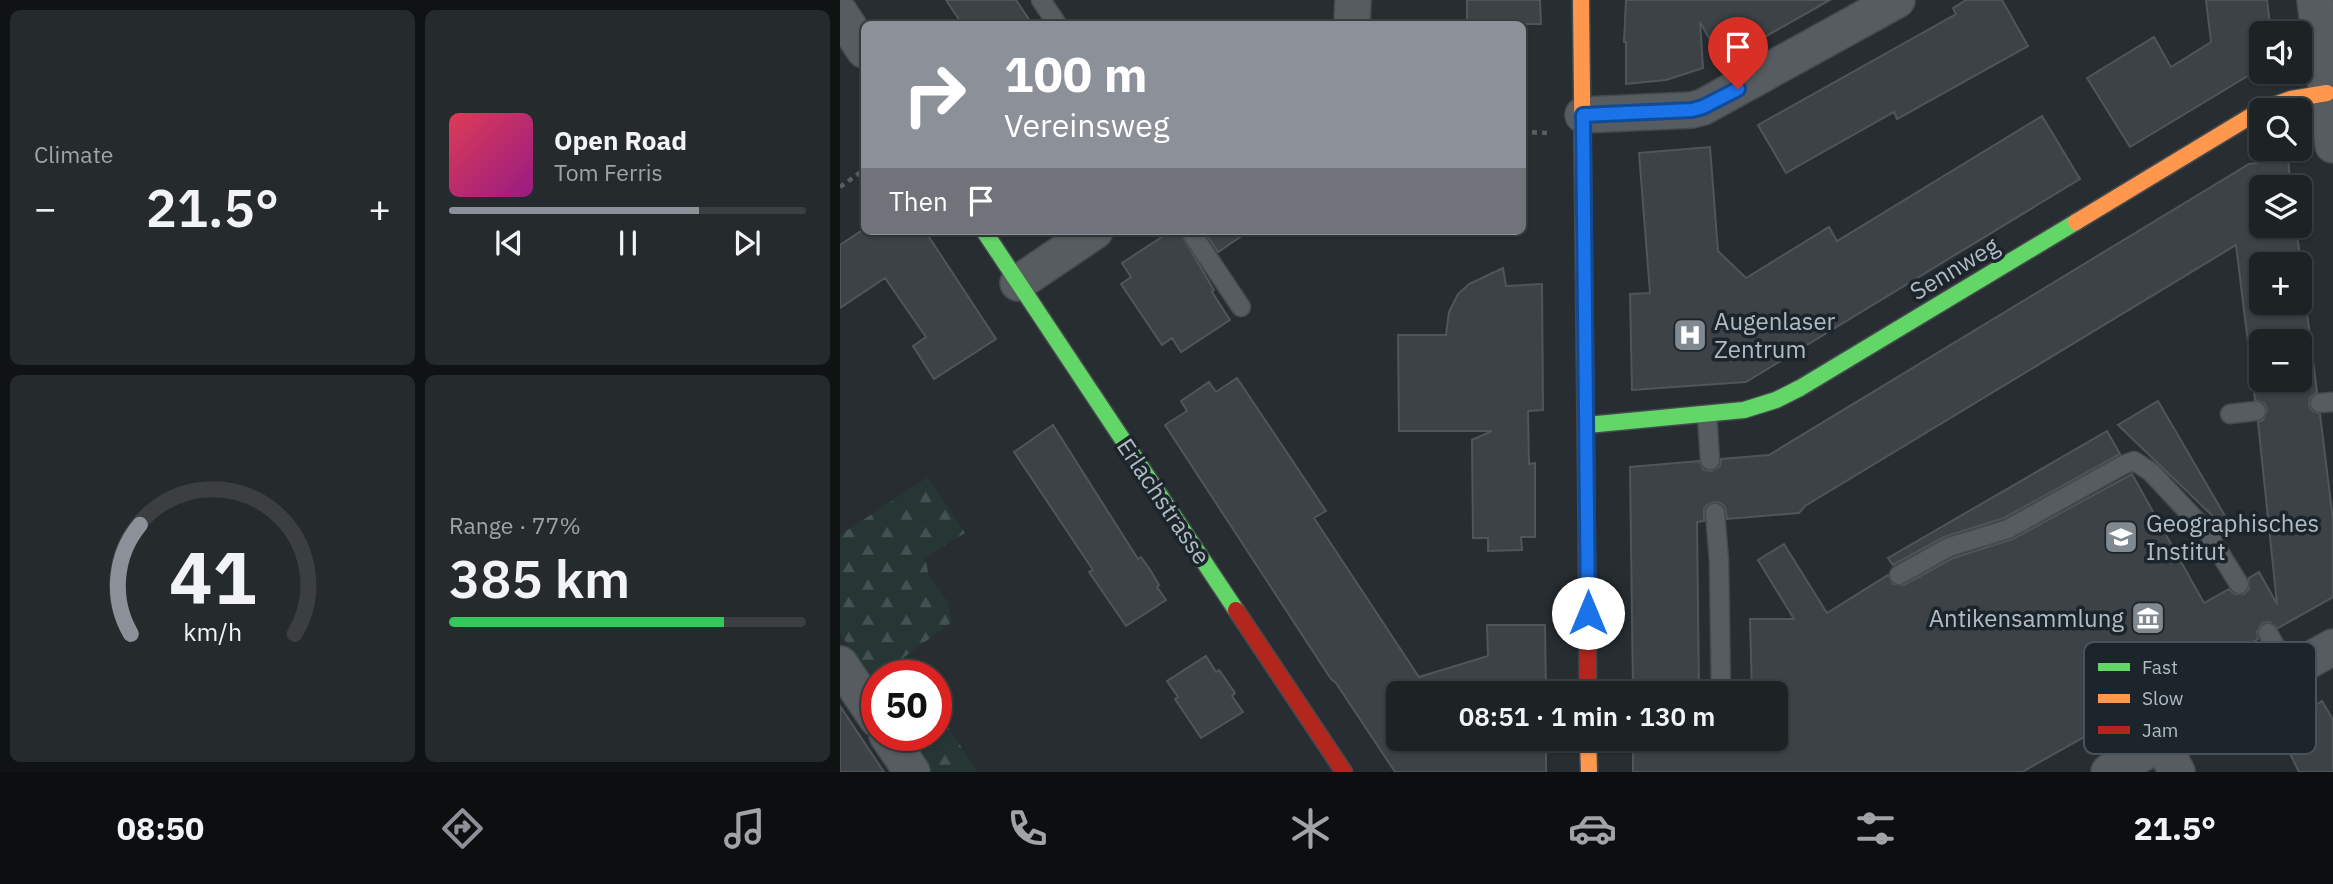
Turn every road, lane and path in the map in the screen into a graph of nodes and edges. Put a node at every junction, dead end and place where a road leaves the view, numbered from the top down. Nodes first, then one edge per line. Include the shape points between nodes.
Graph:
1 (1041, 0) edge
2 (1353, 0) edge
3 (1581, 0) edge
4 (1897, 0) edge
5 (2315, 0) edge
6 (840, 13) edge
7 (1055, 21) edge
8 (1352, 21) edge
9 (861, 45) edge
10 (2327, 93) junction
11 (1583, 115) junction
12 (1526, 132) edge
13 (1549, 133) dead end
14 (2333, 145) edge
15 (861, 172) edge
16 (840, 187) edge
17 (987, 235) edge
18 (1089, 235) edge
19 (1194, 235) edge
20 (1018, 283) junction
21 (1241, 307) dead end
22 (2256, 411) dead end
23 (2230, 414) dead end
24 (1706, 415) junction
25 (1587, 425) junction
26 (1710, 460) dead end
27 (1715, 513) dead end
28 (1899, 575) dead end
29 (2239, 584) dead end
30 (2268, 633) dead end
31 (2273, 642) edge
32 (2333, 647) edge
33 (2316, 656) edge
34 (840, 664) edge
35 (1588, 681) edge
36 (1721, 681) edge
37 (861, 695) edge
38 (898, 751) edge
39 (1588, 751) edge
40 (2169, 757) edge
41 (912, 772) edge
42 (1344, 772) edge
43 (1588, 772) edge
44 (2109, 772) edge

1 - 7 lane
2 - 8 street
3 - 11 street
4 - 11 street via 1703,107
5 - 10 street
6 - 9 street
10 - 14 street
10 - 24 street, Sennweg via 2261,110 1800,388 1761,405
11 - 25 street
12 - 13 path
15 - 16 path
17 - 20 street, Erlachstrasse
18 - 20 street
19 - 21 lane
20 - 42 street, Erlachstrasse
22 - 23 lane
24 - 25 street, Sennweg
24 - 26 lane
25 - 35 street
27 - 36 lane
28 - 29 lane via 1949,547 2008,529 2134,461 2151,472 2206,531
30 - 31 lane
32 - 33 street
34 - 37 street
38 - 41 street
39 - 43 street
40 - 44 street

